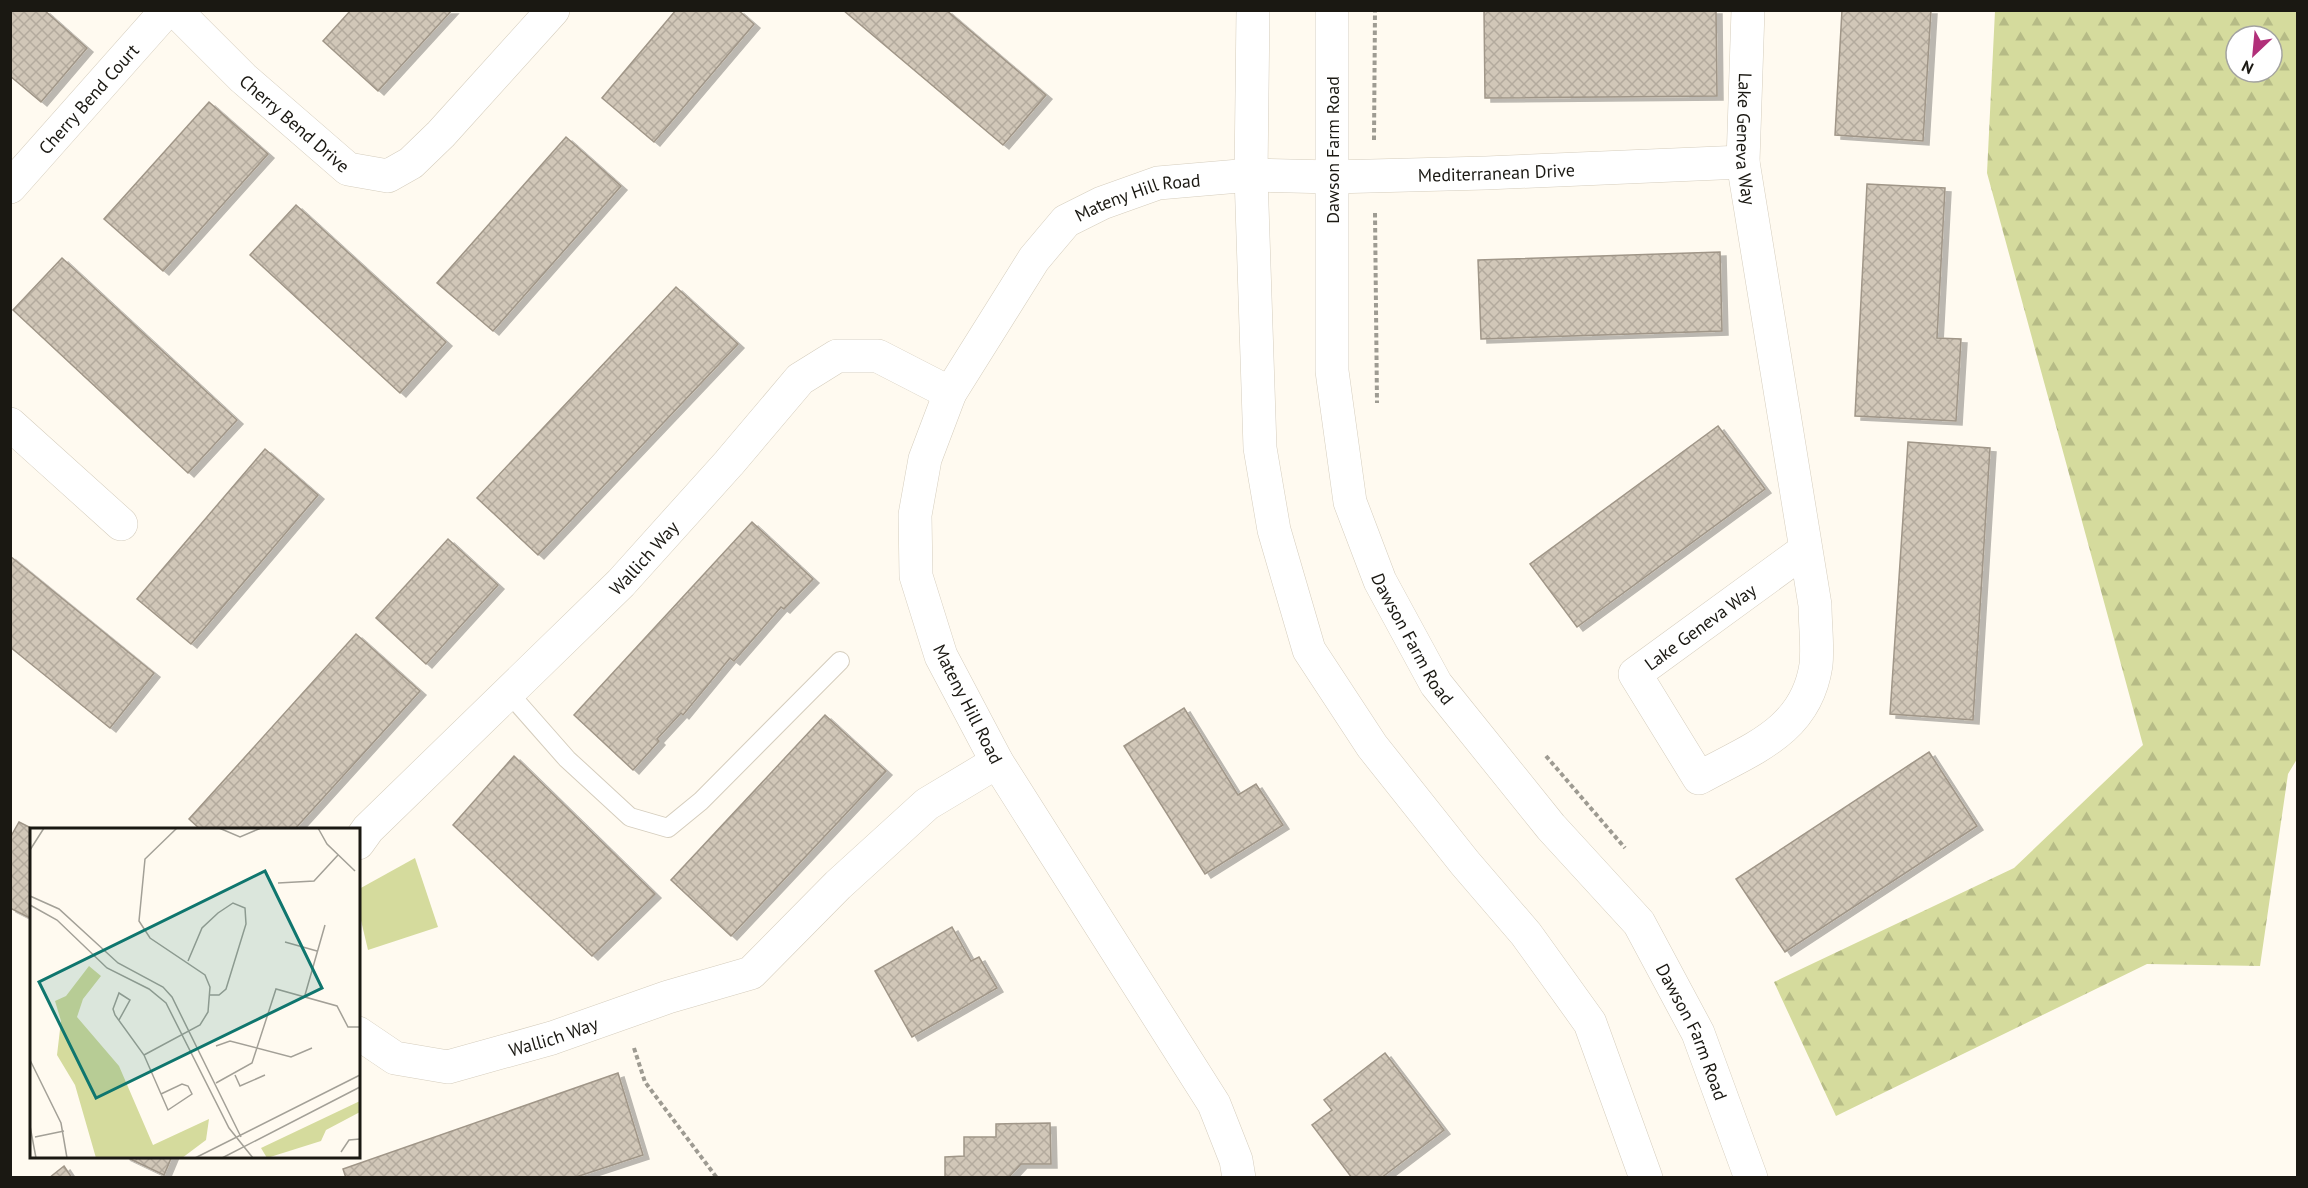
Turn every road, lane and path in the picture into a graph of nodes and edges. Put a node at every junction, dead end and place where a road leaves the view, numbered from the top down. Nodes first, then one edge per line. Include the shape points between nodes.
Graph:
1 (167, 10) edge
2 (175, 10) edge
3 (553, 10) edge
4 (1253, 10) edge
5 (1332, 10) edge
6 (1375, 10) edge
7 (1748, 10) edge
8 (1743, 162) junction
9 (1251, 175) junction
10 (1372, 176) junction
11 (1332, 177) junction
12 (10, 187) edge
13 (950, 393) junction
14 (1377, 405) dead end
15 (10, 424) edge
16 (121, 524) dead end
17 (1805, 550) junction
18 (840, 661) dead end
19 (508, 692) junction
20 (1543, 752) dead end
21 (997, 762) junction
22 (360, 840) edge
23 (1626, 849) dead end
24 (623, 1013) junction
25 (360, 1034) edge
26 (717, 1178) edge
27 (1239, 1178) edge
28 (1646, 1178) edge
29 (1751, 1178) edge

1 - 12 street, Cherry Bend Court
2 - 3 street, Cherry Bend Drive via 243,78 348,169 388,176 411,163 441,134
4 - 9 street
5 - 11 street, Dawson Farm Road
6 - 10 path
7 - 8 street, Lake Geneva Way
8 - 10 street, Mediterranean Drive
8 - 17 street, Lake Geneva Way
9 - 11 street, Mediterranean Drive
9 - 13 street, Mateny Hill Road via 1158,183 1066,221 1034,259
9 - 28 street via 1260,448 1274,530 1309,650 1371,746 1527,934 1590,1023
10 - 11 street, Mediterranean Drive
10 - 14 path
11 - 29 street, Dawson Farm Road via 1332,371 1350,502 1380,581 1436,684 1551,827 1639,923 1698,1032
13 - 19 street, Wallich Way via 878,356 837,356 800,379 621,583
13 - 21 street, Mateny Hill Road via 925,459 915,515 916,576 940,656
15 - 16 street
17 - 17 street, Lake Geneva Way via 1635,674 1699,778 1782,731 1804,705 1816,665 1815,605
18 - 19 lane via 701,801 668,828 630,817 567,759
19 - 22 street, Wallich Way
20 - 23 path
21 - 24 street, Wallich Way via 927,804 838,885 751,974
21 - 27 street, Mateny Hill Road via 1214,1104
24 - 25 street, Wallich Way via 448,1067 395,1058
24 - 26 path via 645,1082

